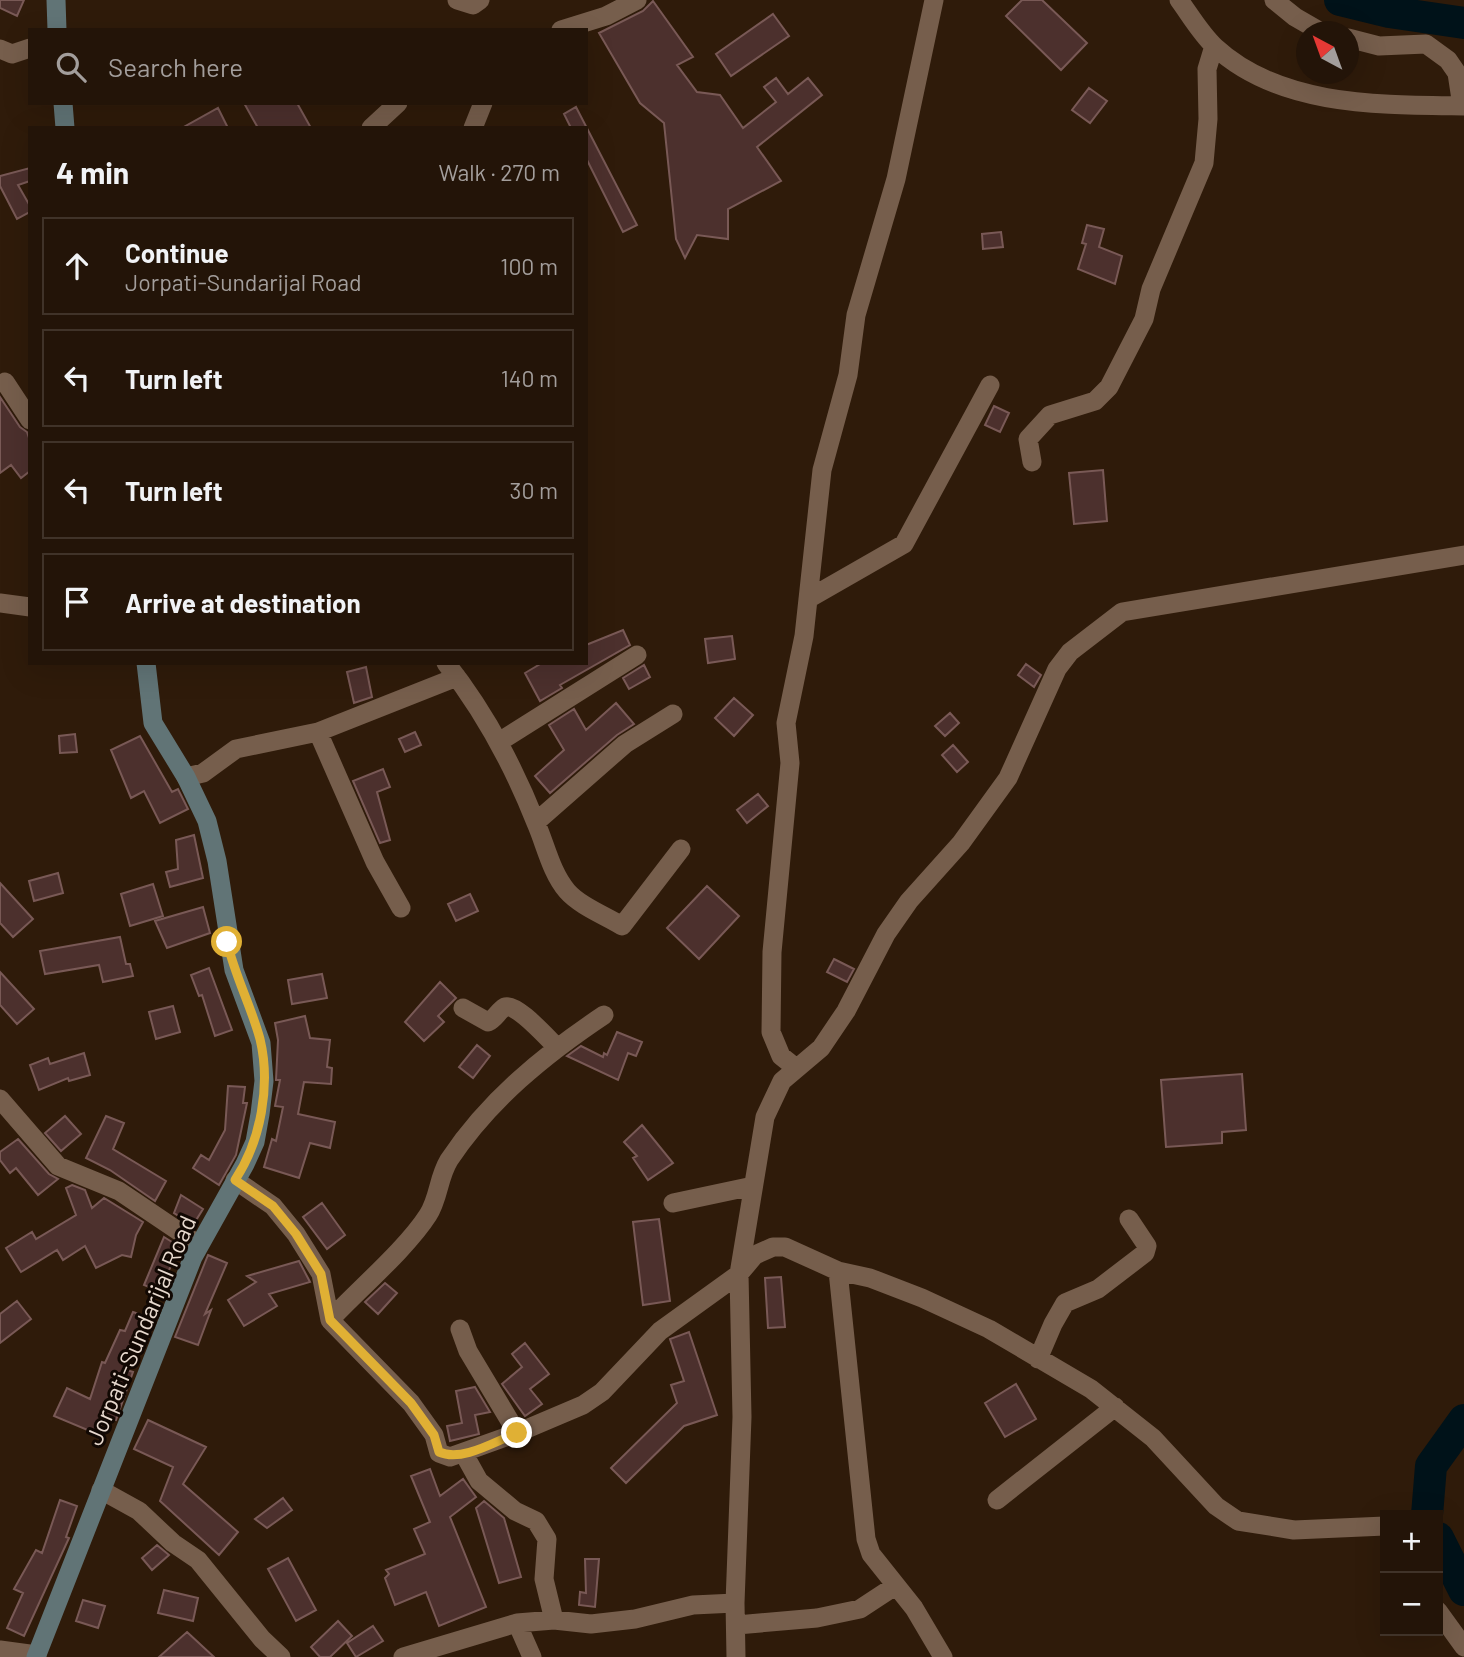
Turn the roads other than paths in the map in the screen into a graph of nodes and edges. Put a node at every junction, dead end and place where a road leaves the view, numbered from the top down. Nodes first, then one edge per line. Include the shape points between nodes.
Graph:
1 (56, 0) edge
2 (457, 0) edge
3 (481, 0) edge
4 (637, 0) edge
5 (934, 0) edge
6 (1179, 0) edge
7 (1274, 0) edge
8 (1301, 21) edge
9 (57, 28) edge
10 (567, 28) edge
11 (1359, 41) edge
12 (1214, 46) junction
13 (0, 49) edge
14 (28, 49) edge
15 (63, 105) edge
16 (396, 105) edge
17 (1463, 106) edge
18 (65, 126) edge
19 (373, 126) edge
20 (5, 382) dead end
21 (990, 385) dead end
22 (28, 417) edge
23 (1032, 462) dead end
24 (1464, 555) edge
25 (808, 599) junction
26 (0, 603) edge
27 (28, 607) edge
28 (637, 655) dead end
29 (146, 665) edge
30 (451, 670) edge
31 (673, 714) dead end
32 (318, 732) junction
33 (499, 742) junction
34 (186, 777) junction
35 (536, 822) junction
36 (681, 849) dead end
37 (401, 908) dead end
38 (463, 1008) dead end
39 (604, 1014) dead end
40 (558, 1048) junction
41 (796, 1068) junction
42 (0, 1099) edge
43 (235, 1180) junction
44 (753, 1186) junction
45 (673, 1203) dead end
46 (1129, 1219) dead end
47 (199, 1245) junction
48 (838, 1271) junction
49 (739, 1273) junction
50 (330, 1320) junction
51 (460, 1329) dead end
52 (1038, 1359) junction
53 (1115, 1407) junction
54 (517, 1433) junction
55 (464, 1454) junction
56 (101, 1490) junction
57 (997, 1500) dead end
58 (1380, 1526) edge
59 (895, 1586) junction
60 (735, 1603) junction
61 (1443, 1618) edge
62 (554, 1620) junction
63 (517, 1623) junction
64 (737, 1625) junction
65 (1464, 1647) edge
66 (0, 1650) edge
67 (36, 1656) edge
68 (281, 1657) edge
69 (402, 1657) edge
70 (532, 1657) edge
71 (736, 1657) edge
72 (943, 1657) edge

1 - 9 main road
2 - 3 street via 473,5
4 - 10 street
5 - 25 street via 896,180 856,316 848,375 822,470
6 - 12 street
7 - 8 street
11 - 17 street via 1379,46 1426,44 1457,73
12 - 17 street via 1248,70 1308,93 1406,106
12 - 23 street via 1207,69 1204,163 1151,289 1144,319 1109,387 1095,401 1050,415 1028,439
13 - 14 street via 12,54
15 - 18 main road
16 - 19 street
20 - 22 street
21 - 25 street via 904,544
24 - 41 street via 1122,612 1099,627 1057,669 1008,778 876,947 846,1011 821,1048
25 - 41 street via 786,723 790,763 772,952 771,1032 781,1056
26 - 27 street
28 - 33 street
29 - 34 main road, Jorpati-Sundarijal Road via 153,723
30 - 32 street
30 - 33 street via 482,710
31 - 35 street via 625,744
32 - 34 street via 236,749 203,773
32 - 37 street via 375,862
33 - 35 street
34 - 43 main road, Jorpati-Sundarijal Road via 207,821 229,951 261,1043 264,1081 255,1142
35 - 36 street via 551,864 568,893 622,926
38 - 40 street via 488,1022 511,1006
39 - 40 street
40 - 50 street via 520,1076 484,1115 449,1161 428,1215
41 - 44 street via 782,1081 765,1117
42 - 47 street via 58,1166 119,1191
43 - 47 main road, Jorpati-Sundarijal Road
43 - 50 street via 273,1206 296,1234 321,1274
44 - 45 street
44 - 49 street
46 - 52 street via 1147,1246 1145,1253 1098,1289 1065,1303
47 - 56 main road, Jorpati-Sundarijal Road
48 - 49 street via 785,1247 773,1247 755,1255
48 - 52 street via 922,1298 989,1329
48 - 59 street via 866,1539 871,1554
49 - 54 street via 660,1331 602,1392
49 - 60 street via 742,1417
50 - 55 street via 411,1403 434,1435 439,1452 450,1457
51 - 54 street via 468,1351
52 - 53 street
53 - 57 street
53 - 58 street via 1153,1438 1216,1506 1238,1521 1294,1530
54 - 55 street
55 - 62 street via 480,1481 515,1511 536,1521 547,1539 544,1579
56 - 67 main road, Jorpati-Sundarijal Road
56 - 68 street via 139,1511 198,1560
59 - 64 street via 860,1609
59 - 72 street
60 - 62 street via 692,1605 591,1624
60 - 64 street
61 - 65 street
62 - 63 street
63 - 69 street
63 - 70 street
64 - 71 street
66 - 67 street

